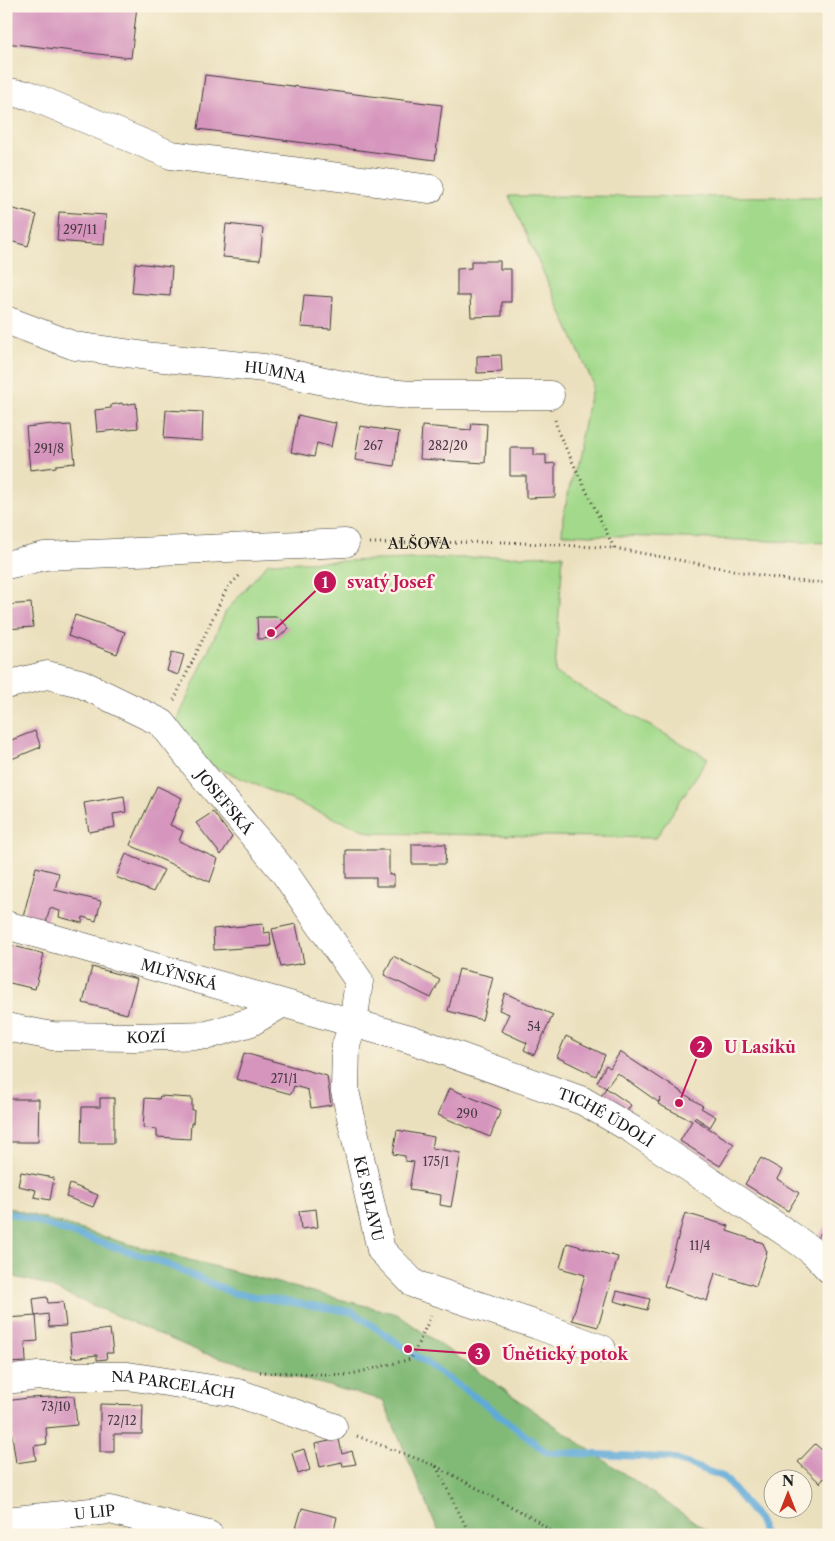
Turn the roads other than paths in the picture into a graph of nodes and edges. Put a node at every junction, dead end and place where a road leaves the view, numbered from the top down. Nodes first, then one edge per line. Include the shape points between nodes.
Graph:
1 (6, 92) edge
2 (430, 189) dead end
3 (6, 320) edge
4 (550, 395) road end
5 (345, 543) road end
6 (6, 565) edge
7 (6, 685) edge
8 (6, 925) edge
9 (281, 1004) junction
10 (353, 1024) junction
11 (6, 1027) edge
12 (829, 1269) edge
13 (602, 1349) dead end
14 (6, 1380) edge
15 (333, 1427) road end
16 (6, 1521) edge
17 (209, 1535) edge

1 - 2 street via 29,95 171,155
3 - 4 street, HUMNA via 75,346 264,368 375,392
5 - 6 street via 45,556
7 - 10 street, JOSEFSKÁ via 47,676 80,683 162,723 284,872 359,981
8 - 9 street, MLÝNSKÁ
9 - 10 street, MLÝNSKÁ
9 - 11 street, KOZÍ via 251,1022 208,1035 52,1036
10 - 12 street, TICHÉ ÚDOLÍ via 410,1039 583,1101 633,1130 797,1240
10 - 13 street, KE SPLAVU via 346,1045 345,1091 381,1250 414,1284
14 - 15 street, NA PARCELÁCH via 38,1376 128,1376 238,1393
16 - 17 street, U LIP via 110,1510

